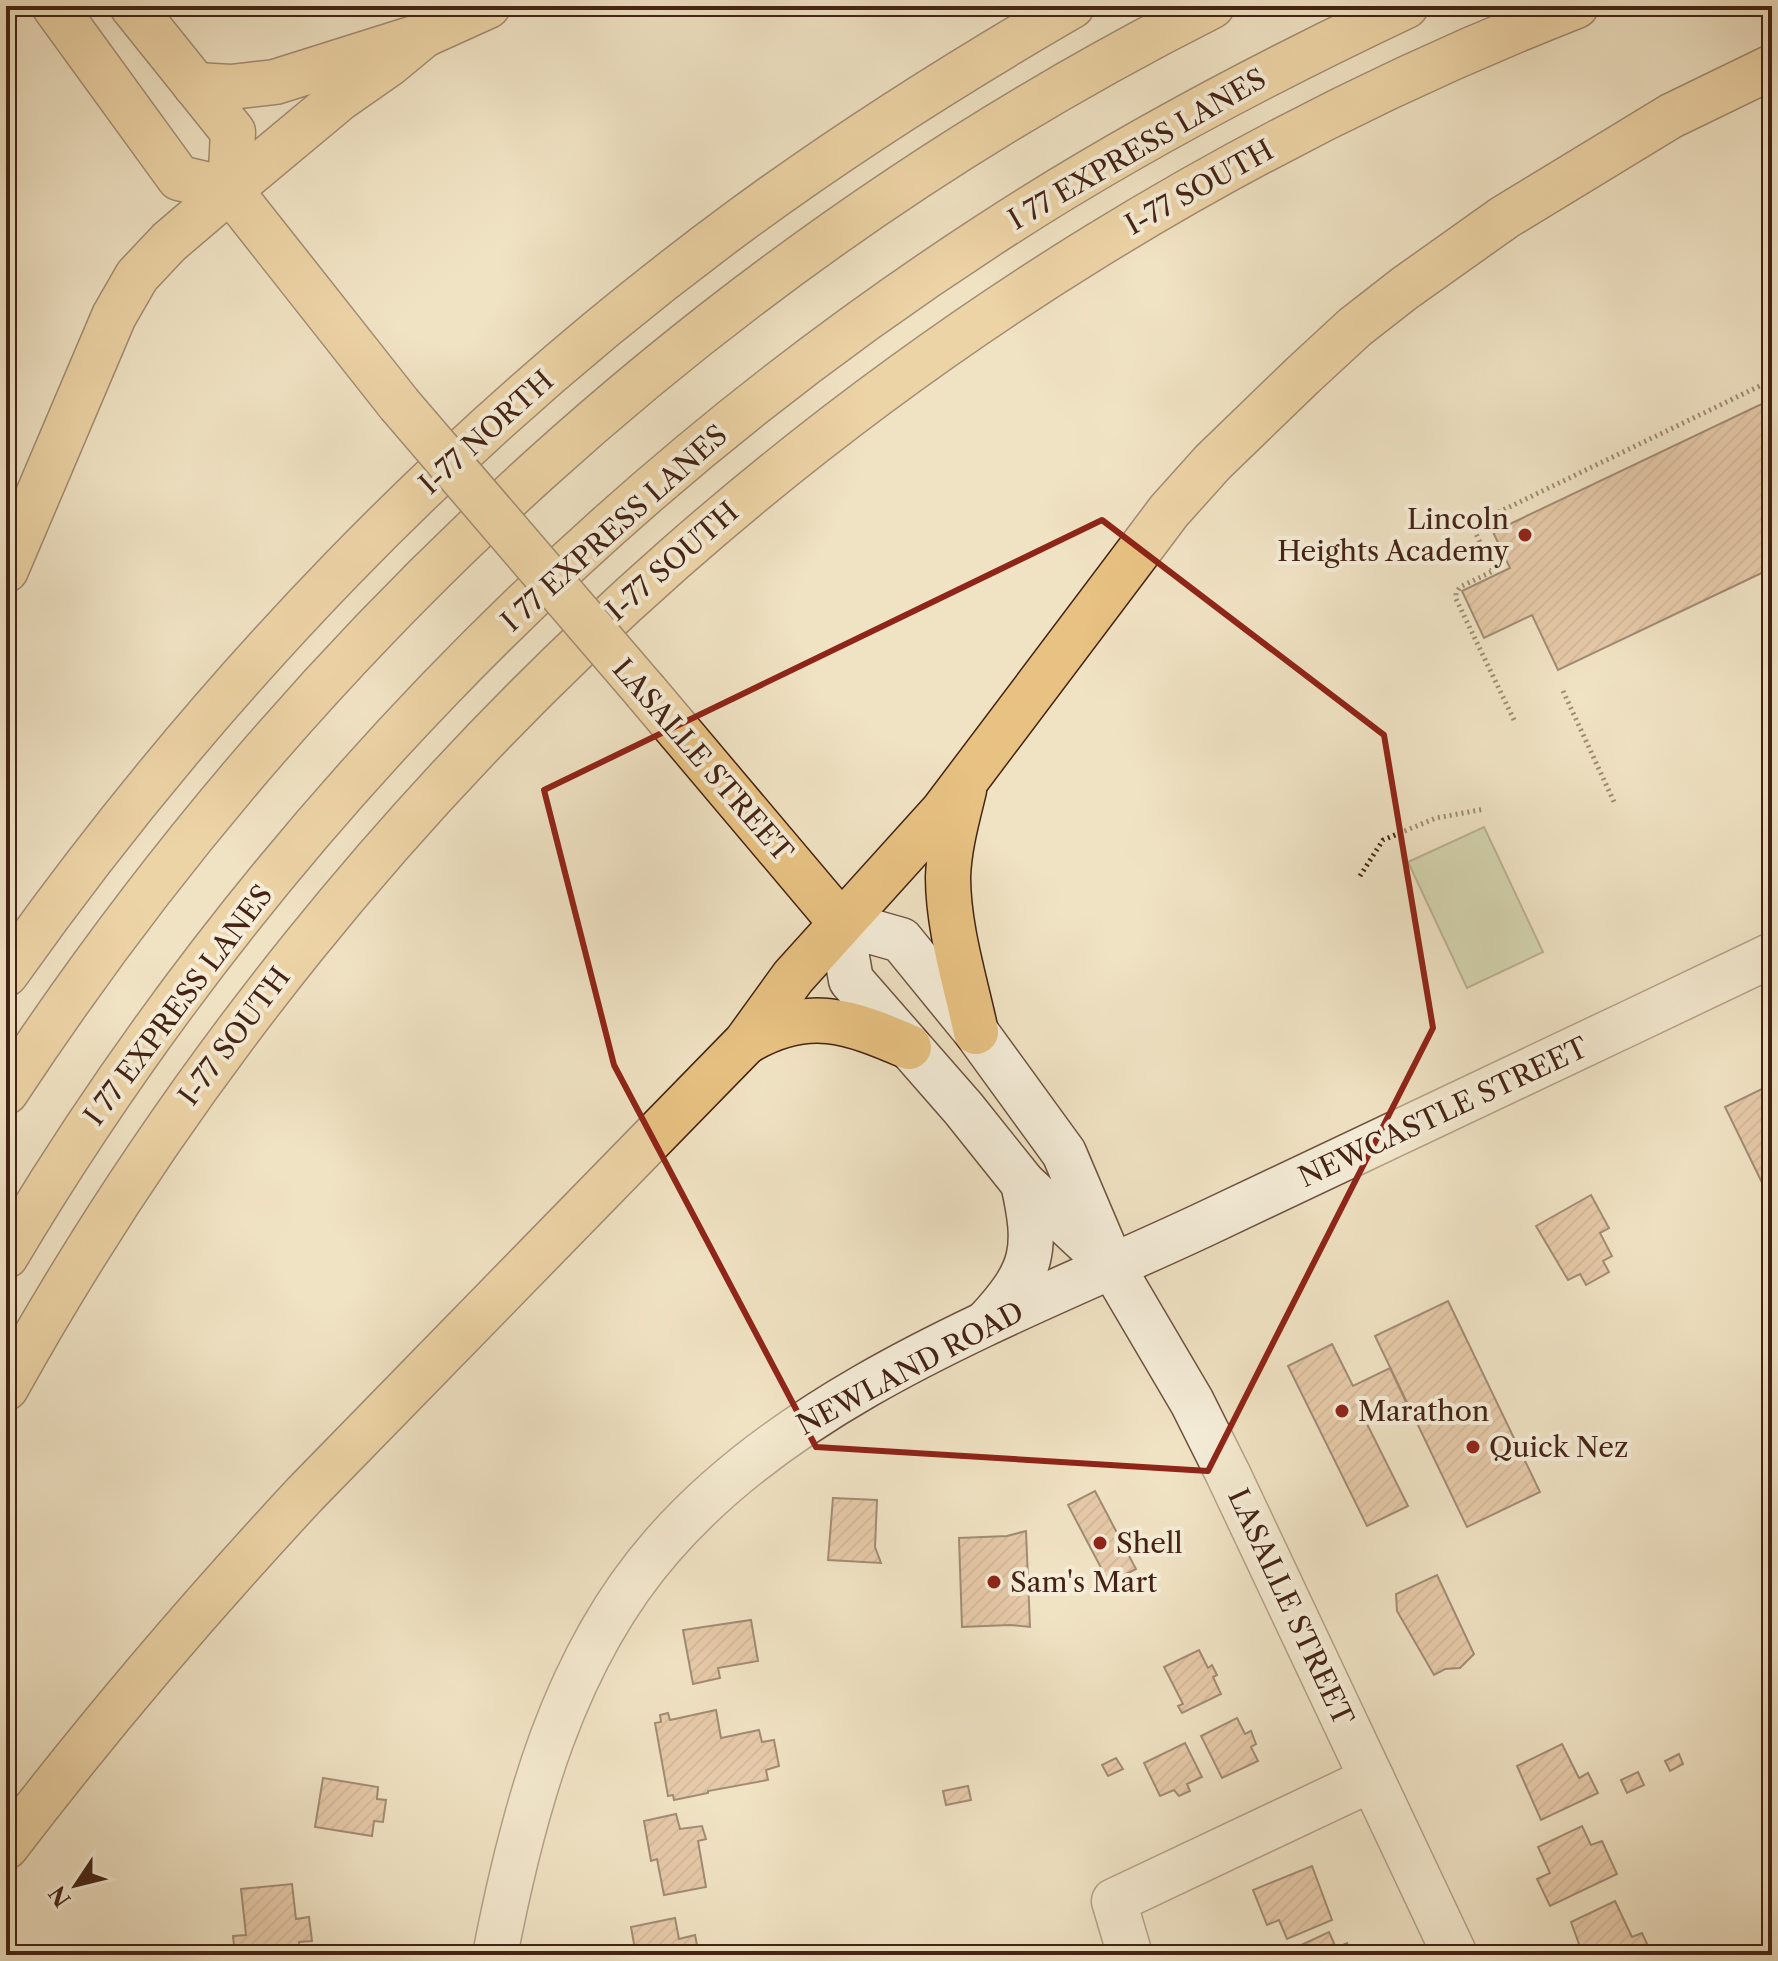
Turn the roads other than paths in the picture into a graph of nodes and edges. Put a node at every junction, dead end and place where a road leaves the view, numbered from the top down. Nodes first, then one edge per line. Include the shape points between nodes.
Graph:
1 (54, 6) edge
2 (132, 6) edge
3 (488, 6) edge
4 (1072, 6) edge
5 (1212, 6) edge
6 (1406, 6) edge
7 (1576, 6) edge
8 (424, 35) junction
9 (1772, 67) edge
10 (195, 85) junction
11 (230, 190) junction
12 (6, 570) edge
13 (967, 779) junction
14 (841, 923) junction
15 (1772, 955) edge
16 (6, 974) edge
17 (976, 1032) junction
18 (746, 1042) junction
19 (909, 1047) junction
20 (6, 1092) edge
21 (1023, 1183) junction
22 (6, 1256) edge
23 (1112, 1266) junction
24 (983, 1327) junction
25 (6, 1388) edge
26 (1372, 1779) junction
27 (6, 1847) edge
28 (495, 1955) edge
29 (1130, 1955) edge
30 (1455, 1955) edge

1 - 11 main road via 179,178
2 - 10 main road
3 - 8 main road
4 - 16 main road, I-77 NORTH via 798,179 666,277 512,406 368,542 231,687 100,846
5 - 20 main road via 1023,110 858,217 630,391 512,495 347,659 217,805 93,965
6 - 22 main road, I 77 EXPRESS LANES via 1166,127 987,236 820,353 614,522 478,651 286,862 155,1030
7 - 25 main road, I-77 SOUTH via 1352,104 1102,241 872,397 658,571 460,765 274,981 112,1209
8 - 10 main road via 275,82
8 - 11 main road
9 - 13 main road via 1671,116 1505,217 1355,327 1169,511
10 - 11 main road via 233,132
11 - 12 main road via 152,258 124,296
11 - 14 main road, LASALLE STREET, bridge via 399,404
13 - 14 main road
13 - 17 main road via 948,879 951,918
14 - 17 street, LASALLE STREET via 901,940
14 - 18 main road
14 - 19 street, LASALLE STREET via 851,980
15 - 23 street, NEWCASTLE STREET
17 - 23 street, LASALLE STREET via 1064,1153
18 - 19 main road via 782,1024 814,1018 865,1028
18 - 27 main road via 305,1494 100,1726
19 - 21 street, LASALLE STREET
21 - 23 street, LASALLE STREET
21 - 24 street via 1031,1219 1029,1260 1009,1299
23 - 24 street, NEWLAND ROAD
23 - 26 street, LASALLE STREET via 1222,1462
24 - 28 street, NEWLAND ROAD via 850,1394 793,1430 698,1508 629,1587 575,1681 553,1735
26 - 29 street via 1114,1901
26 - 30 street, LASALLE STREET

